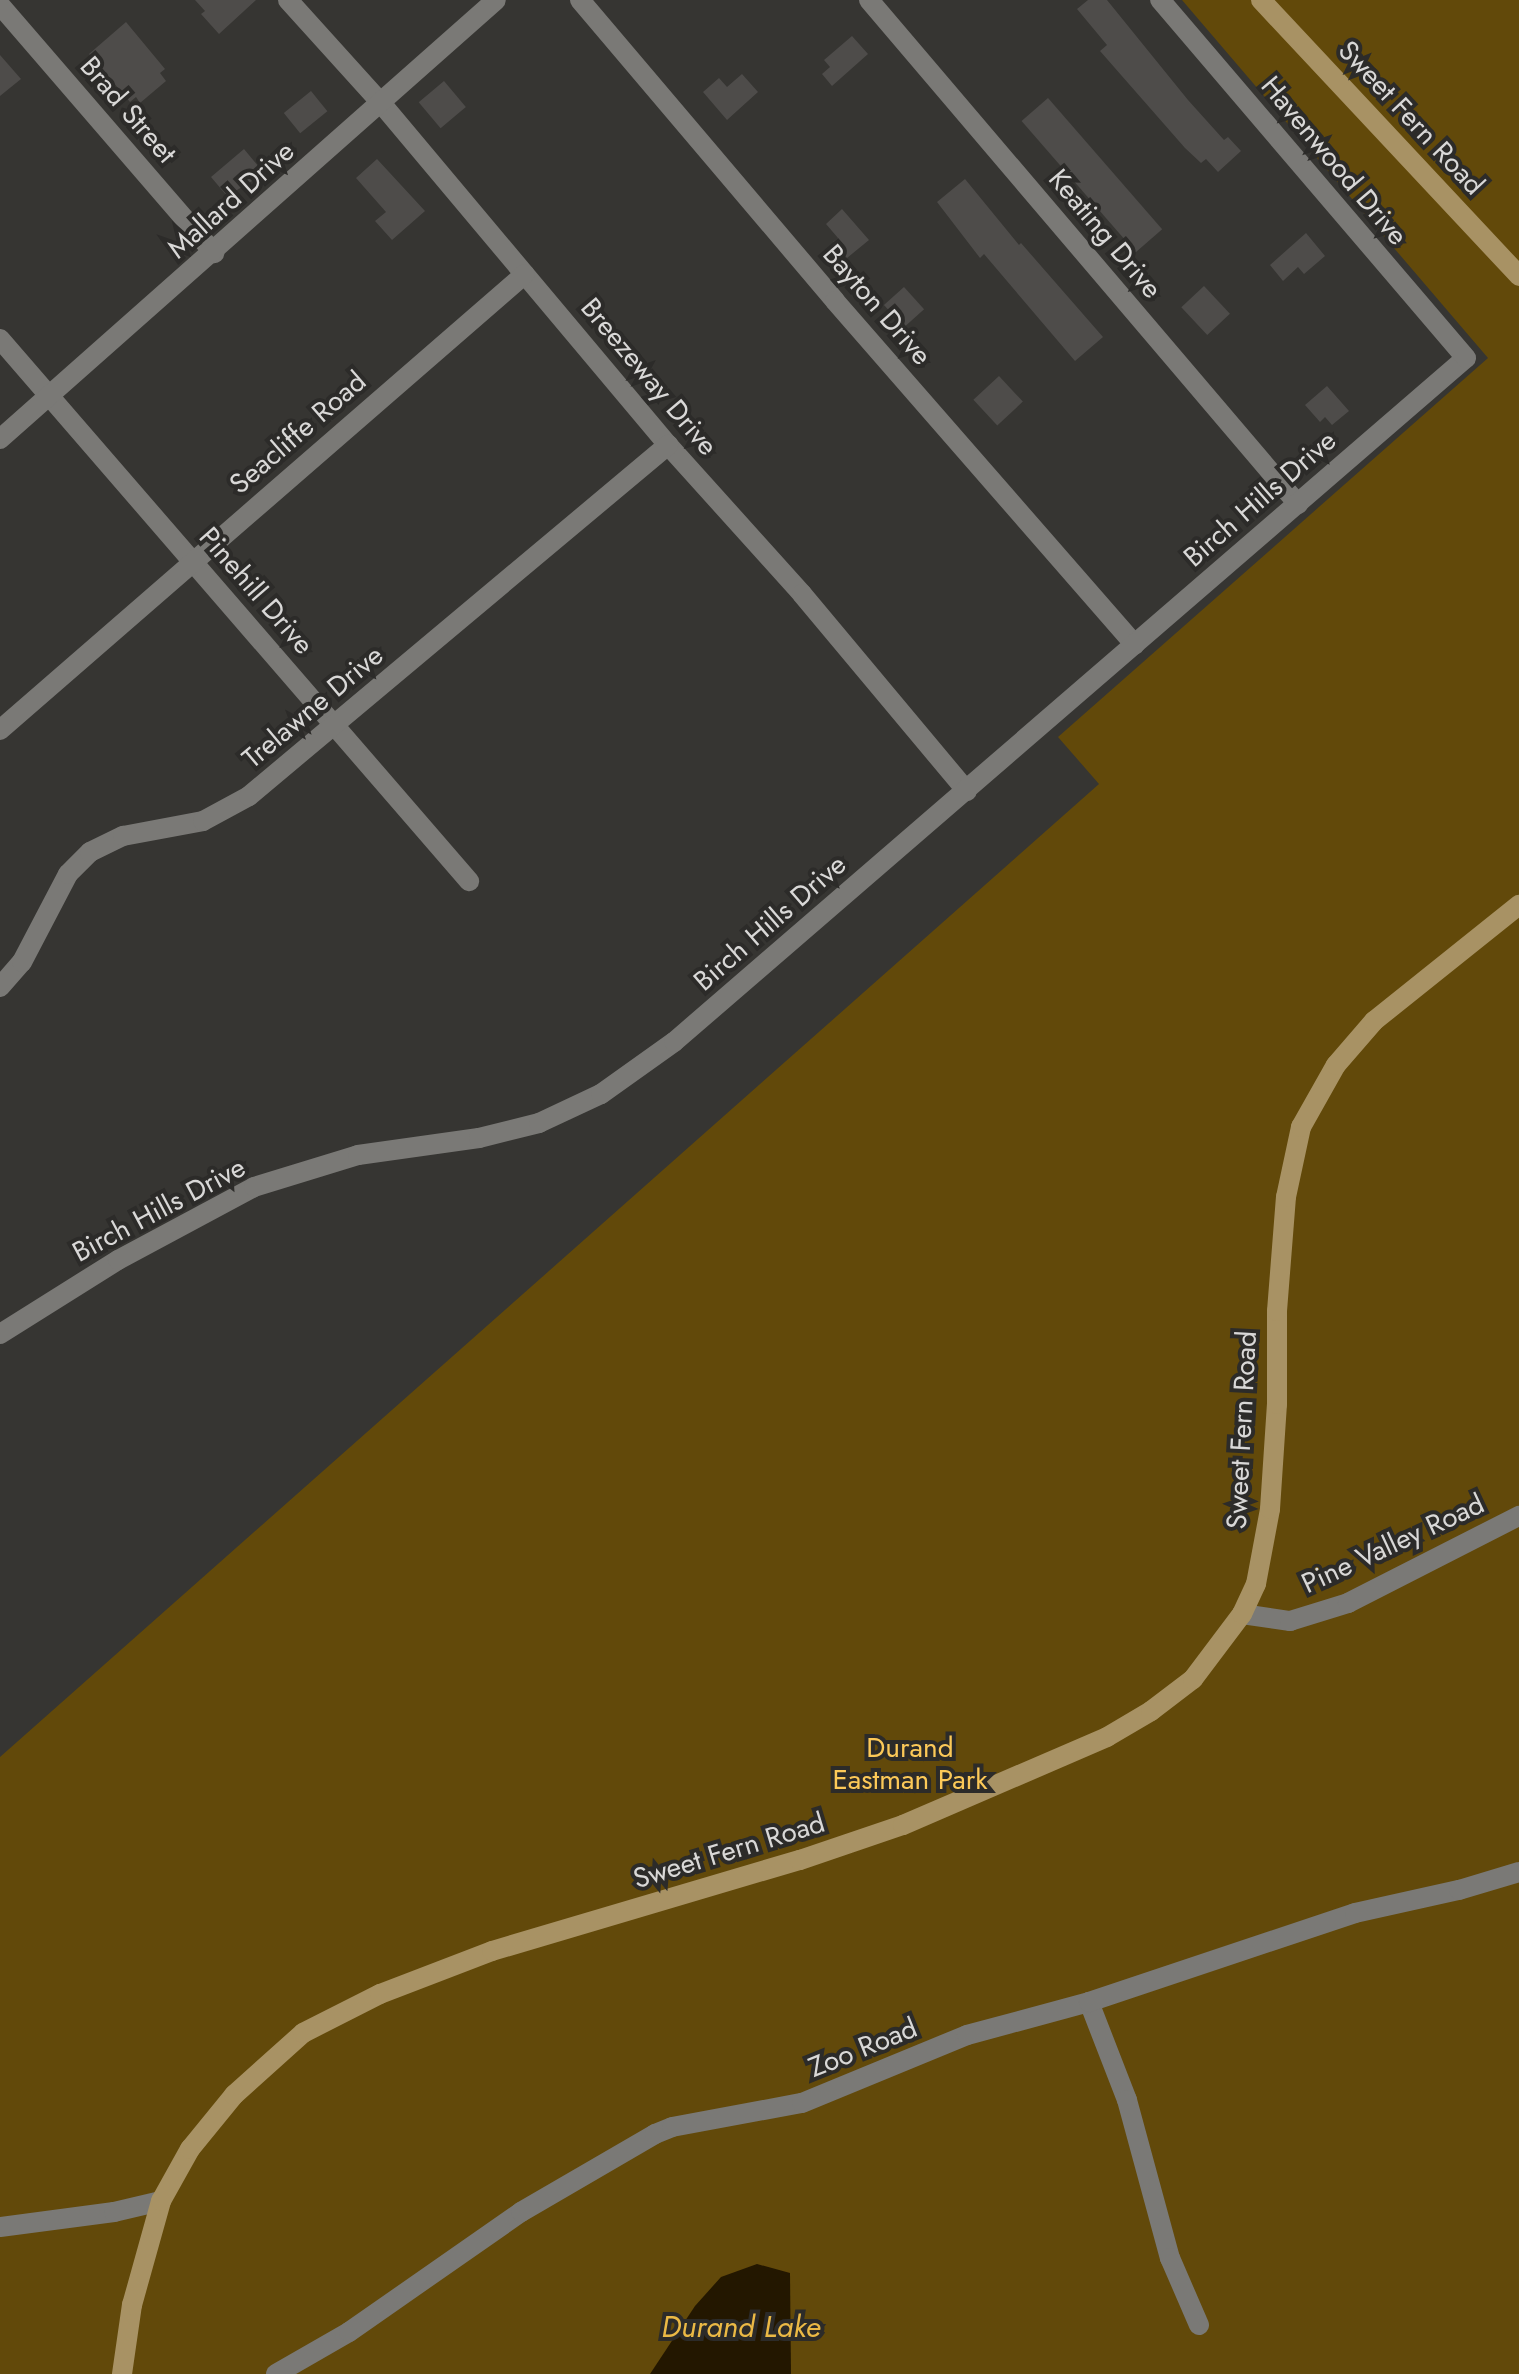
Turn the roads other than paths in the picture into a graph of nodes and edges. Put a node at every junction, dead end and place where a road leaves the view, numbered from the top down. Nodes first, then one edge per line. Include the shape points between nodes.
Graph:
1 (288, 0) edge
2 (496, 0) edge
3 (580, 0) edge
4 (869, 0) edge
5 (1160, 0) edge
6 (1261, 0) edge
7 (0, 5) edge
8 (381, 103) junction
9 (214, 253) junction
10 (525, 274) junction
11 (1519, 276) edge
12 (0, 339) edge
13 (1466, 358) joint
14 (50, 397) junction
15 (0, 439) edge
16 (668, 445) junction
17 (1298, 504) junction
18 (193, 561) junction
19 (1135, 645) junction
20 (335, 726) junction
21 (0, 730) edge
22 (967, 791) junction
23 (469, 881) dead end
24 (1519, 905) edge
25 (0, 987) edge
26 (0, 1334) edge
27 (1519, 1516) edge
28 (1242, 1614) junction
29 (1519, 1872) edge
30 (1089, 2002) junction
31 (161, 2201) junction
32 (0, 2227) edge
33 (1199, 2325) dead end
34 (122, 2374) edge
35 (276, 2374) edge

1 - 8 street, Breezeway Drive
2 - 8 street, Mallard Drive
3 - 19 street, Bayton Drive
4 - 17 street, Keating Drive
5 - 13 street, Havenwood Drive
6 - 11 main road, Sweet Fern Road
7 - 9 street, Brad Street
8 - 9 street, Mallard Drive
8 - 10 street, Breezeway Drive
9 - 14 street, Mallard Drive
10 - 16 street, Breezeway Drive
10 - 18 street, Seacliffe Road
12 - 14 street, Pinehill Drive
13 - 17 street, Birch Hills Drive
14 - 15 street, Mallard Drive
14 - 18 street, Pinehill Drive
16 - 20 street, Trelawne Drive
16 - 22 street, Breezeway Drive
17 - 19 street, Birch Hills Drive
18 - 20 street, Pinehill Drive
18 - 21 street, Seacliffe Road
19 - 22 street, Birch Hills Drive
20 - 23 street, Pinehill Drive
20 - 25 street, Trelawne Drive via 229,809 180,828 123,836 90,852 68,874 22,962
22 - 26 street, Birch Hills Drive via 674,1042 601,1094 539,1123 479,1138 358,1155 254,1187 118,1260
24 - 28 main road, Sweet Fern Road via 1374,1021 1336,1065 1301,1127 1285,1211 1270,1509 1256,1584
27 - 28 street, Pine Valley Road via 1348,1603 1290,1621
28 - 31 main road, Sweet Fern Road via 1193,1679 1151,1711 1035,1771 800,1860 492,1951 380,1994 303,2033 234,2095 190,2149
29 - 30 street, Zoo Road via 1355,1913
30 - 33 street via 1127,2100 1170,2258
30 - 35 street, Zoo Road via 967,2035 802,2103 655,2134 521,2212 349,2332
31 - 32 street
31 - 34 main road, Sweet Fern Road via 132,2305

